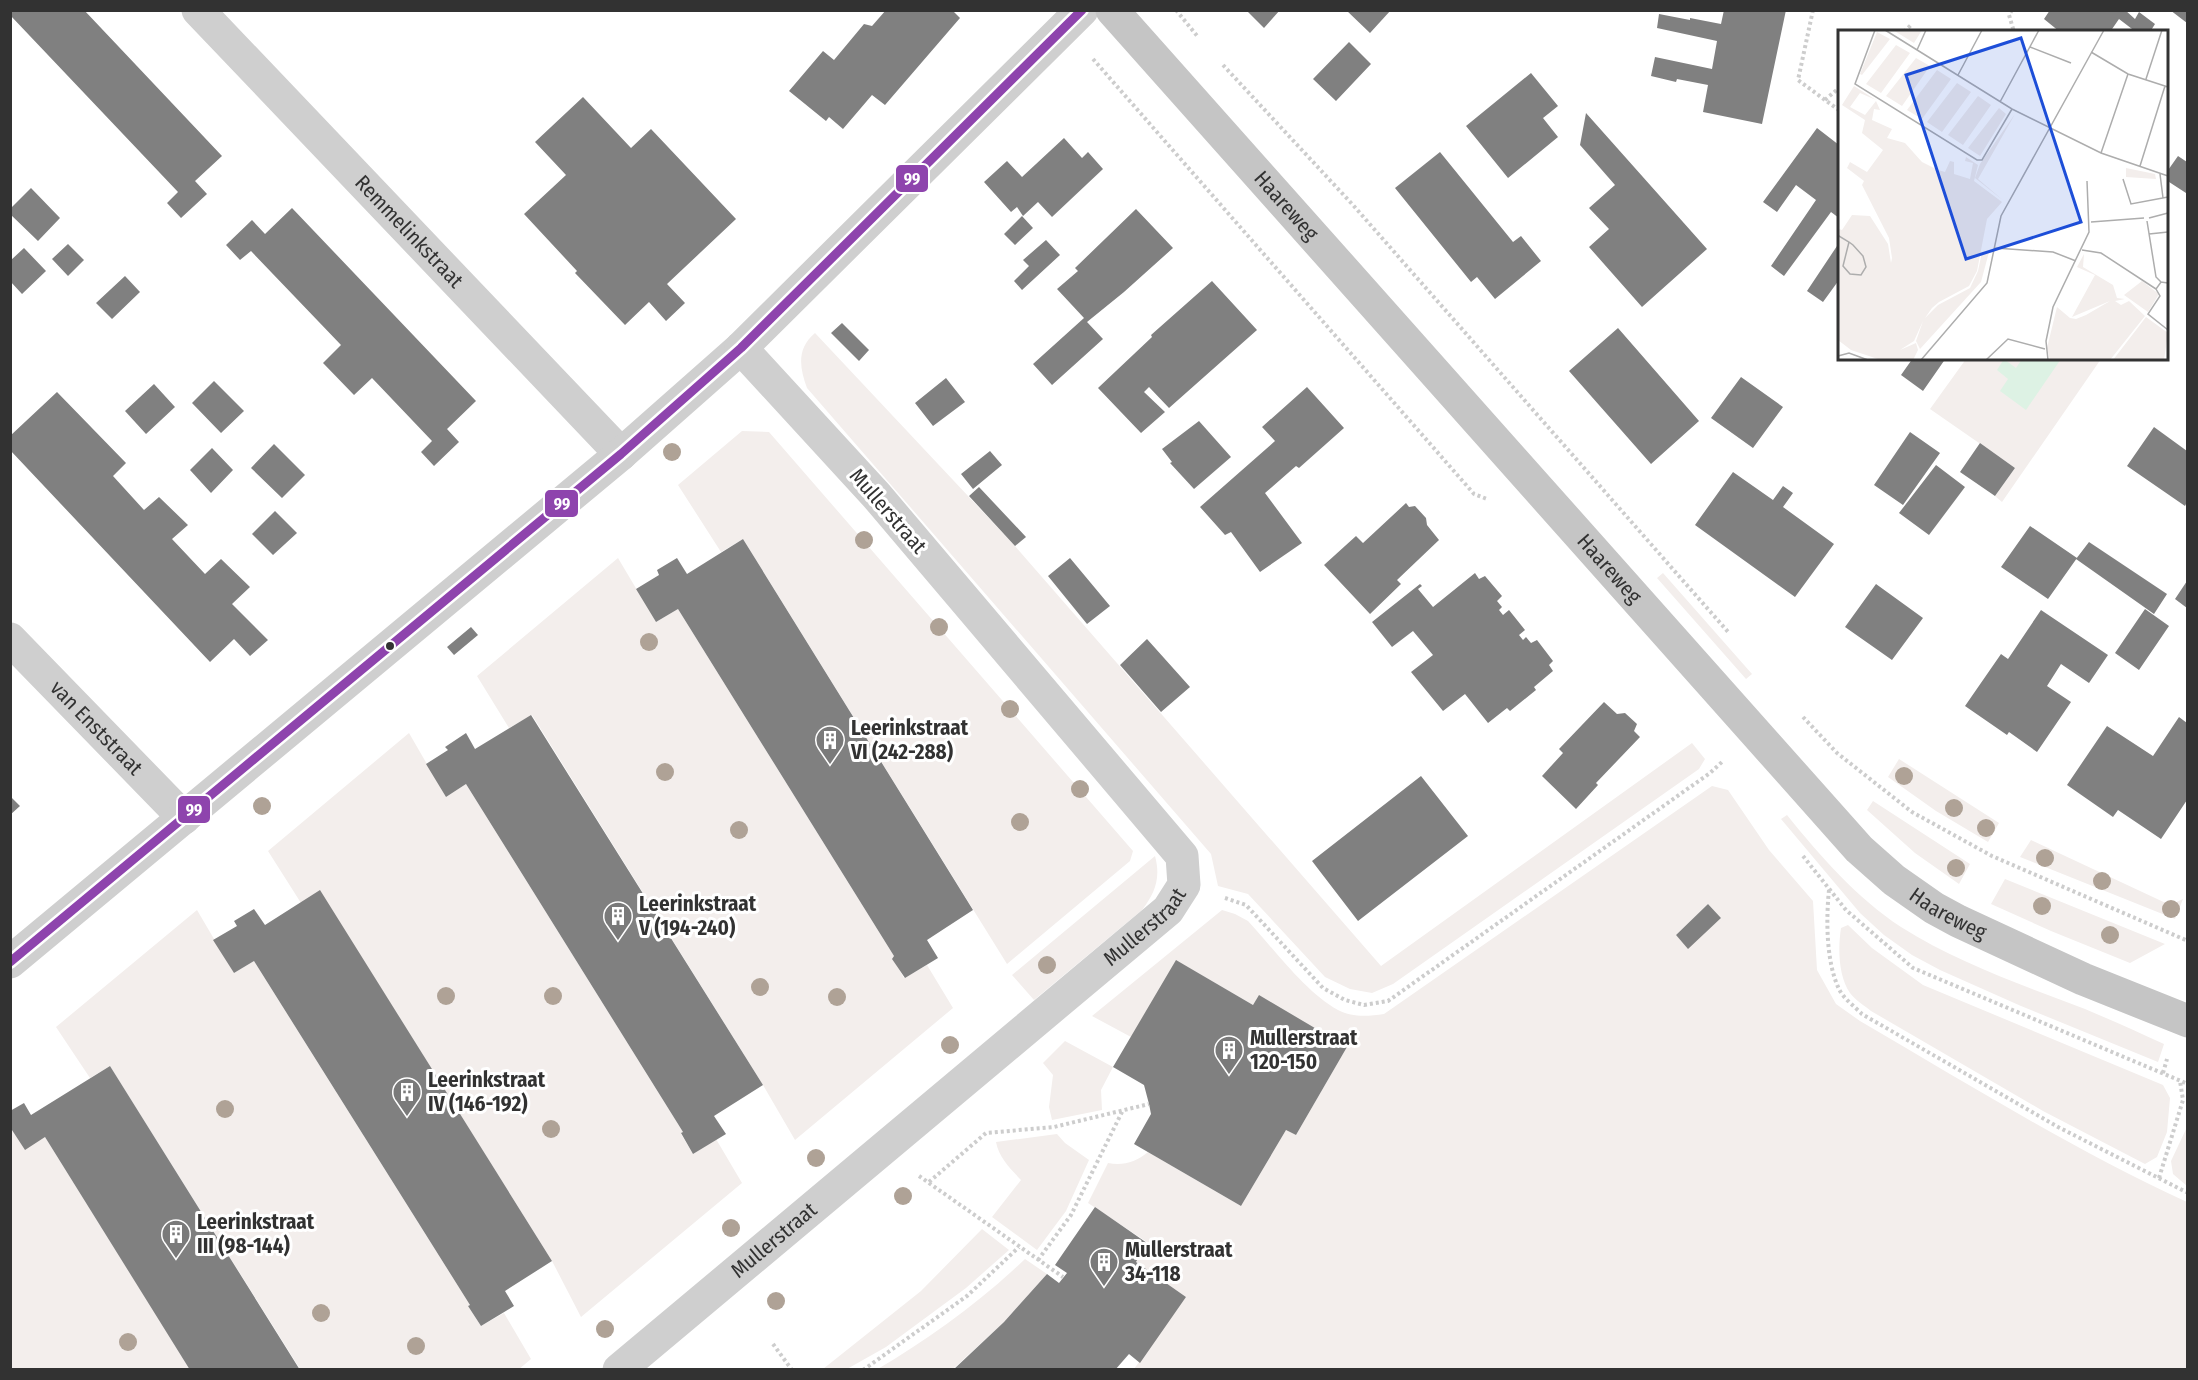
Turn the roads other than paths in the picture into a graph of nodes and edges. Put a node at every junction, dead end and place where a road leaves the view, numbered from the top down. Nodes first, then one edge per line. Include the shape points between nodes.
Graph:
1 (198, 10) edge
2 (1082, 10) edge
3 (1112, 10) edge
4 (741, 348) junction
5 (621, 454) junction
6 (10, 639) edge
7 (184, 818) junction
8 (10, 962) edge
9 (2185, 1012) edge
10 (619, 1370) edge

1 - 5 street, Remmelinkstraat
2 - 4 street
3 - 9 main road, Haareweg via 1859,849 1934,908 1989,937 2083,979
4 - 5 street
4 - 10 street, Mullerstraat via 876,495 1182,856 1184,885 1168,910
5 - 7 street
6 - 7 street, van Enststraat
7 - 8 street

